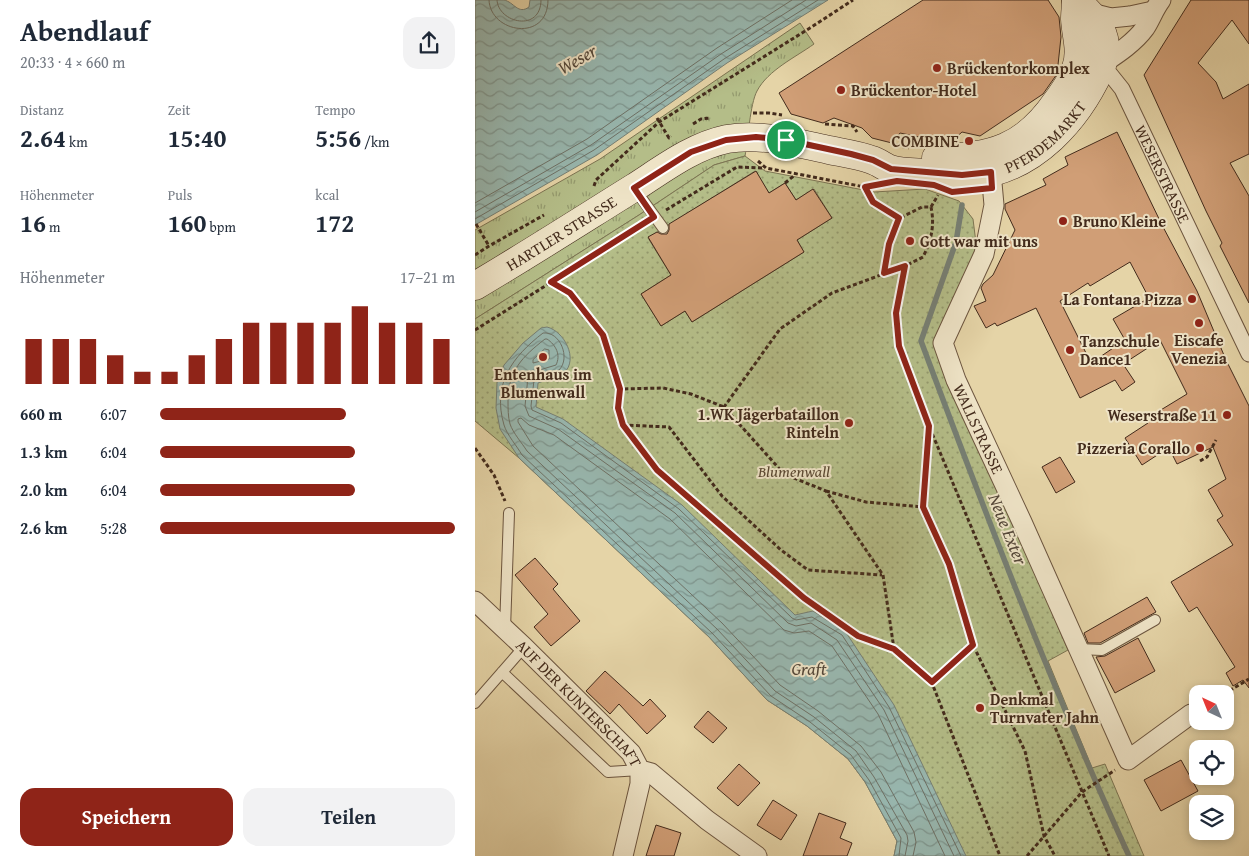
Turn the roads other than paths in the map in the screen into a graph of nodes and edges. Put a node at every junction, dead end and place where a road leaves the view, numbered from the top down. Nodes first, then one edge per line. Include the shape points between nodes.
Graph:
1 (1081, 5) edge
2 (1157, 5) edge
3 (1089, 66) junction
4 (786, 140) joint
5 (877, 172) junction
6 (991, 172) junction
7 (634, 188) junction
8 (663, 228) dead end
9 (475, 286) edge
10 (1249, 354) edge
11 (509, 512) road end
12 (475, 601) edge
13 (1155, 620) dead end
14 (505, 629) junction
15 (524, 647) junction
16 (1078, 649) junction
17 (502, 672) junction
18 (475, 703) edge
19 (1189, 715) edge
20 (640, 770) junction
21 (623, 856) edge
22 (757, 856) edge

1 - 2 street via 1111,18 1130,16
1 - 3 main road via 1103,34 1105,54
2 - 3 street via 1134,39
3 - 5 main road, PFERDEMARKT via 1068,85 1029,134 1006,147 975,156 937,158 894,154
3 - 6 main road, PFERDEMARKT via 1088,95 1058,133 1025,158
3 - 10 street, WESERSTRASSE via 1122,89
4 - 5 main road, PFERDEMARKT
4 - 7 main road, HARTLER STRASSE via 756,137 726,140 691,152
5 - 6 main road, PFERDEMARKT via 891,169 962,175
6 - 16 street, WALLSTRASSE via 994,205 984,254 943,343 955,380
7 - 8 lane
7 - 9 main road, HARTLER STRASSE
11 - 14 lane
12 - 14 street, AUF DER KUNTERSCHAFT
13 - 16 lane via 1102,650
14 - 15 street, AUF DER KUNTERSCHAFT
15 - 17 lane
15 - 20 street, AUF DER KUNTERSCHAFT via 631,753
16 - 19 street, WALLSTRASSE via 1128,760
17 - 18 lane
17 - 20 lane via 608,772
20 - 21 street via 640,784
20 - 22 street, AUF DER KUNTERSCHAFT via 651,773

